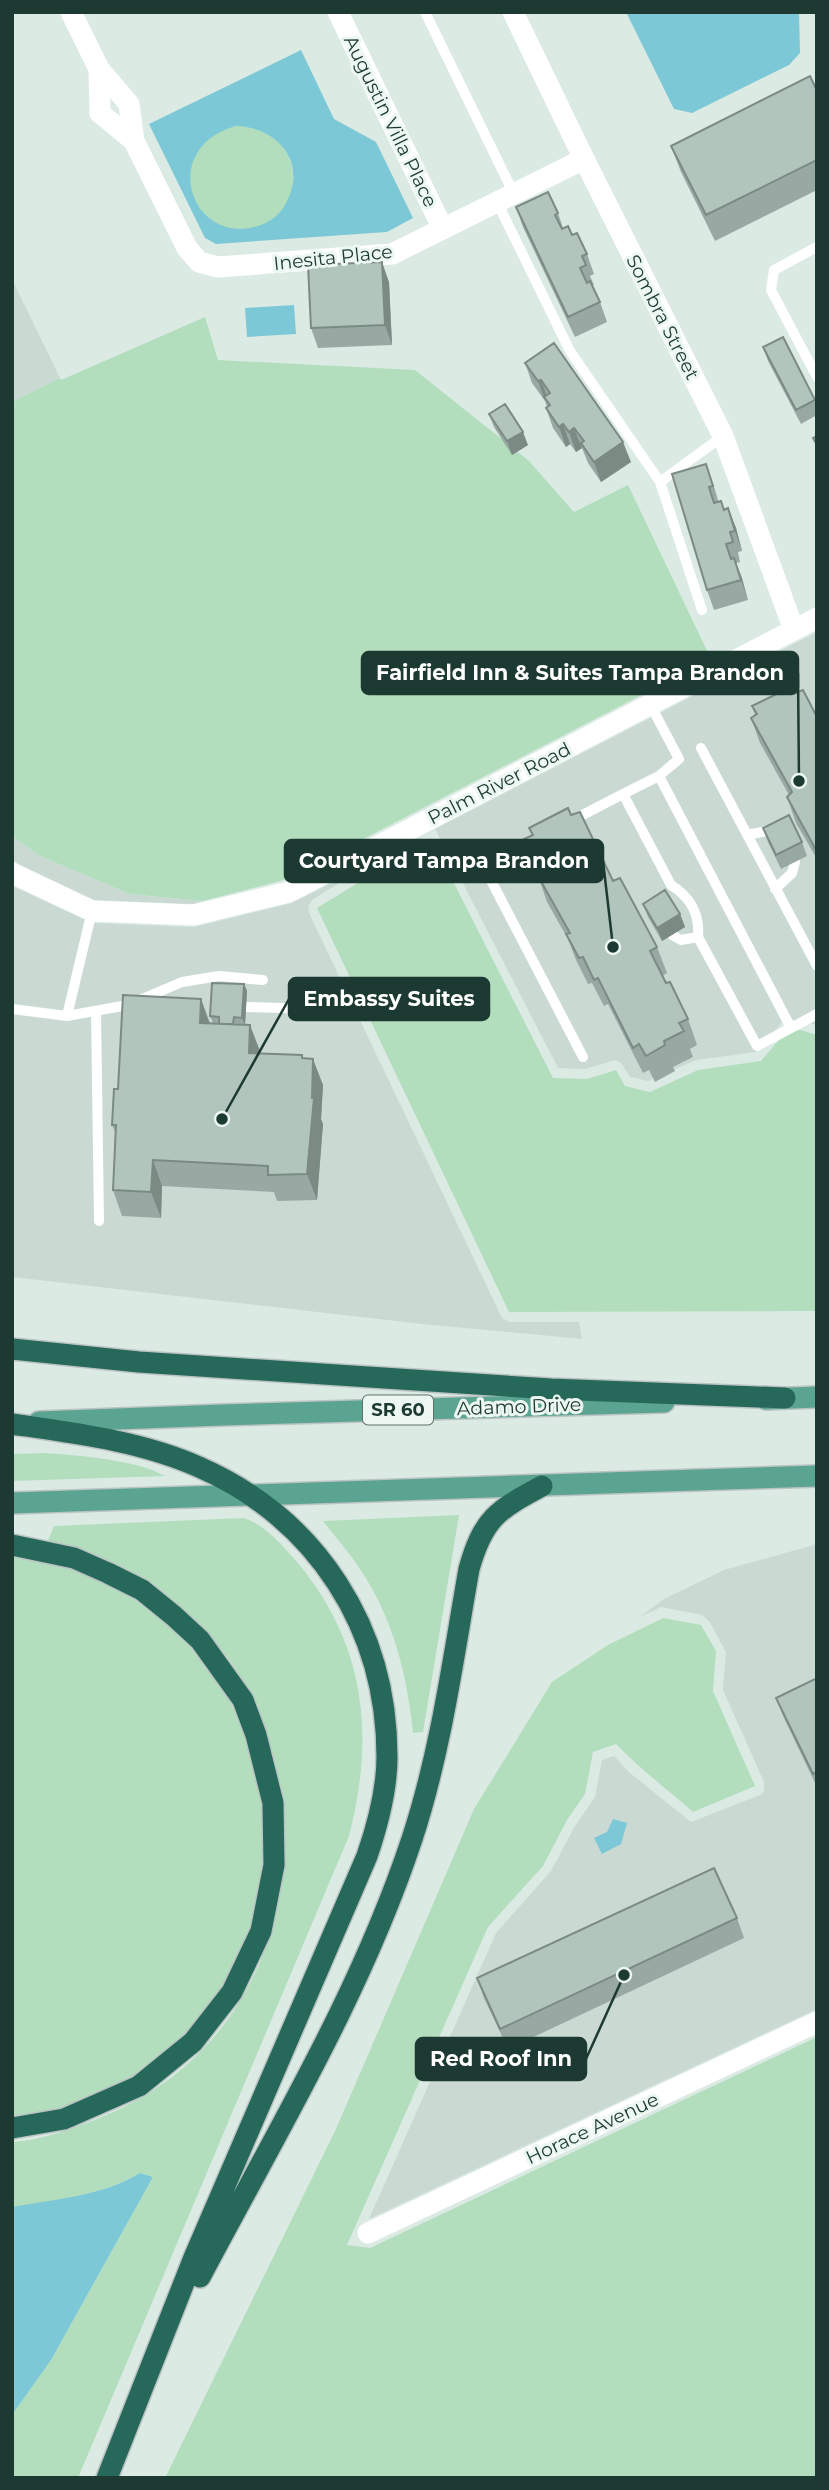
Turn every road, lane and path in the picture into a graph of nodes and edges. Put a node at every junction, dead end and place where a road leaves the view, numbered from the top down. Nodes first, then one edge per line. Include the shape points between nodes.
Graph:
1 (71, 12) edge
2 (338, 12) edge
3 (425, 12) edge
4 (513, 12) edge
5 (584, 159) junction
6 (506, 198) junction
7 (443, 229) junction
8 (817, 247) edge
9 (817, 377) edge
10 (723, 436) junction
11 (660, 482) junction
12 (702, 610) dead end
13 (817, 618) edge
14 (794, 630) junction
15 (650, 704) junction
16 (701, 748) dead end
17 (659, 776) junction
18 (623, 794) junction
19 (553, 830) edge
20 (747, 835) junction
21 (781, 835) edge
22 (541, 836) edge
23 (794, 862) dead end
24 (12, 873) edge
25 (775, 888) junction
26 (92, 911) junction
27 (673, 935) dead end
28 (698, 937) junction
29 (817, 966) edge
30 (263, 980) dead end
31 (154, 994) junction
32 (166, 998) edge
33 (246, 1007) edge
34 (12, 1009) edge
35 (326, 1009) dead end
36 (96, 1011) junction
37 (817, 1014) edge
38 (67, 1016) junction
39 (791, 1028) junction
40 (583, 1057) dead end
41 (99, 1221) dead end
42 (12, 1349) edge
43 (111, 1361) junction
44 (12, 1362) edge
45 (785, 1398) junction
46 (817, 1398) edge
47 (12, 1424) edge
48 (817, 1476) edge
49 (542, 1486) junction
50 (251, 1494) junction
51 (12, 1503) edge
52 (12, 1545) edge
53 (817, 2022) edge
54 (12, 2128) edge
55 (368, 2234) dead end
56 (141, 2387) junction
57 (107, 2478) edge

1 - 7 street, Inesita Place via 99,69 129,104 134,141 187,248 200,262 218,267 392,254
2 - 7 street, Augustin Villa Place
3 - 6 lane
4 - 5 street, Sombra Street
5 - 6 street, Inesita Place
5 - 10 street, Sombra Street
6 - 7 street, Inesita Place
6 - 11 lane via 570,351
8 - 9 lane via 774,270 771,290
10 - 11 lane
10 - 14 street, Sombra Street
11 - 12 lane
13 - 14 street, Palm River Road
14 - 15 street, Palm River Road
15 - 17 lane via 679,760
15 - 26 street, Palm River Road via 289,892 194,915
16 - 20 lane
17 - 18 lane
17 - 39 lane
18 - 19 lane
18 - 28 lane via 668,888 685,894 699,921
20 - 21 lane via 772,830
20 - 25 lane
22 - 40 lane via 484,865
23 - 25 lane via 792,873
24 - 26 street, Palm River Road
25 - 29 lane
26 - 38 lane
27 - 28 lane via 681,940
28 - 39 lane via 757,1046
30 - 31 lane via 219,976 182,982
31 - 32 lane
31 - 36 lane
33 - 35 lane
34 - 38 lane
36 - 38 lane
36 - 41 lane
37 - 39 lane
42 - 43 highway
43 - 44 highway
43 - 45 highway via 551,1389
45 - 46 main road, Adamo Drive / SR 60
45 - 47 main road, Adamo Drive / SR 60
47 - 50 highway via 166,1455
48 - 49 main road
49 - 50 main road
49 - 56 highway via 500,1512 476,1542 440,1737 413,1837 376,1935 314,2065
50 - 51 main road
50 - 56 highway via 302,1537 328,1568 360,1626 383,1702 384,1793 356,1885
52 - 54 highway via 74,1558 142,1590 200,1640 243,1700 256,1735 273,1803 274,1865 261,1931 232,1992 193,2042 139,2086 64,2119
53 - 55 street, Horace Avenue
56 - 57 highway

